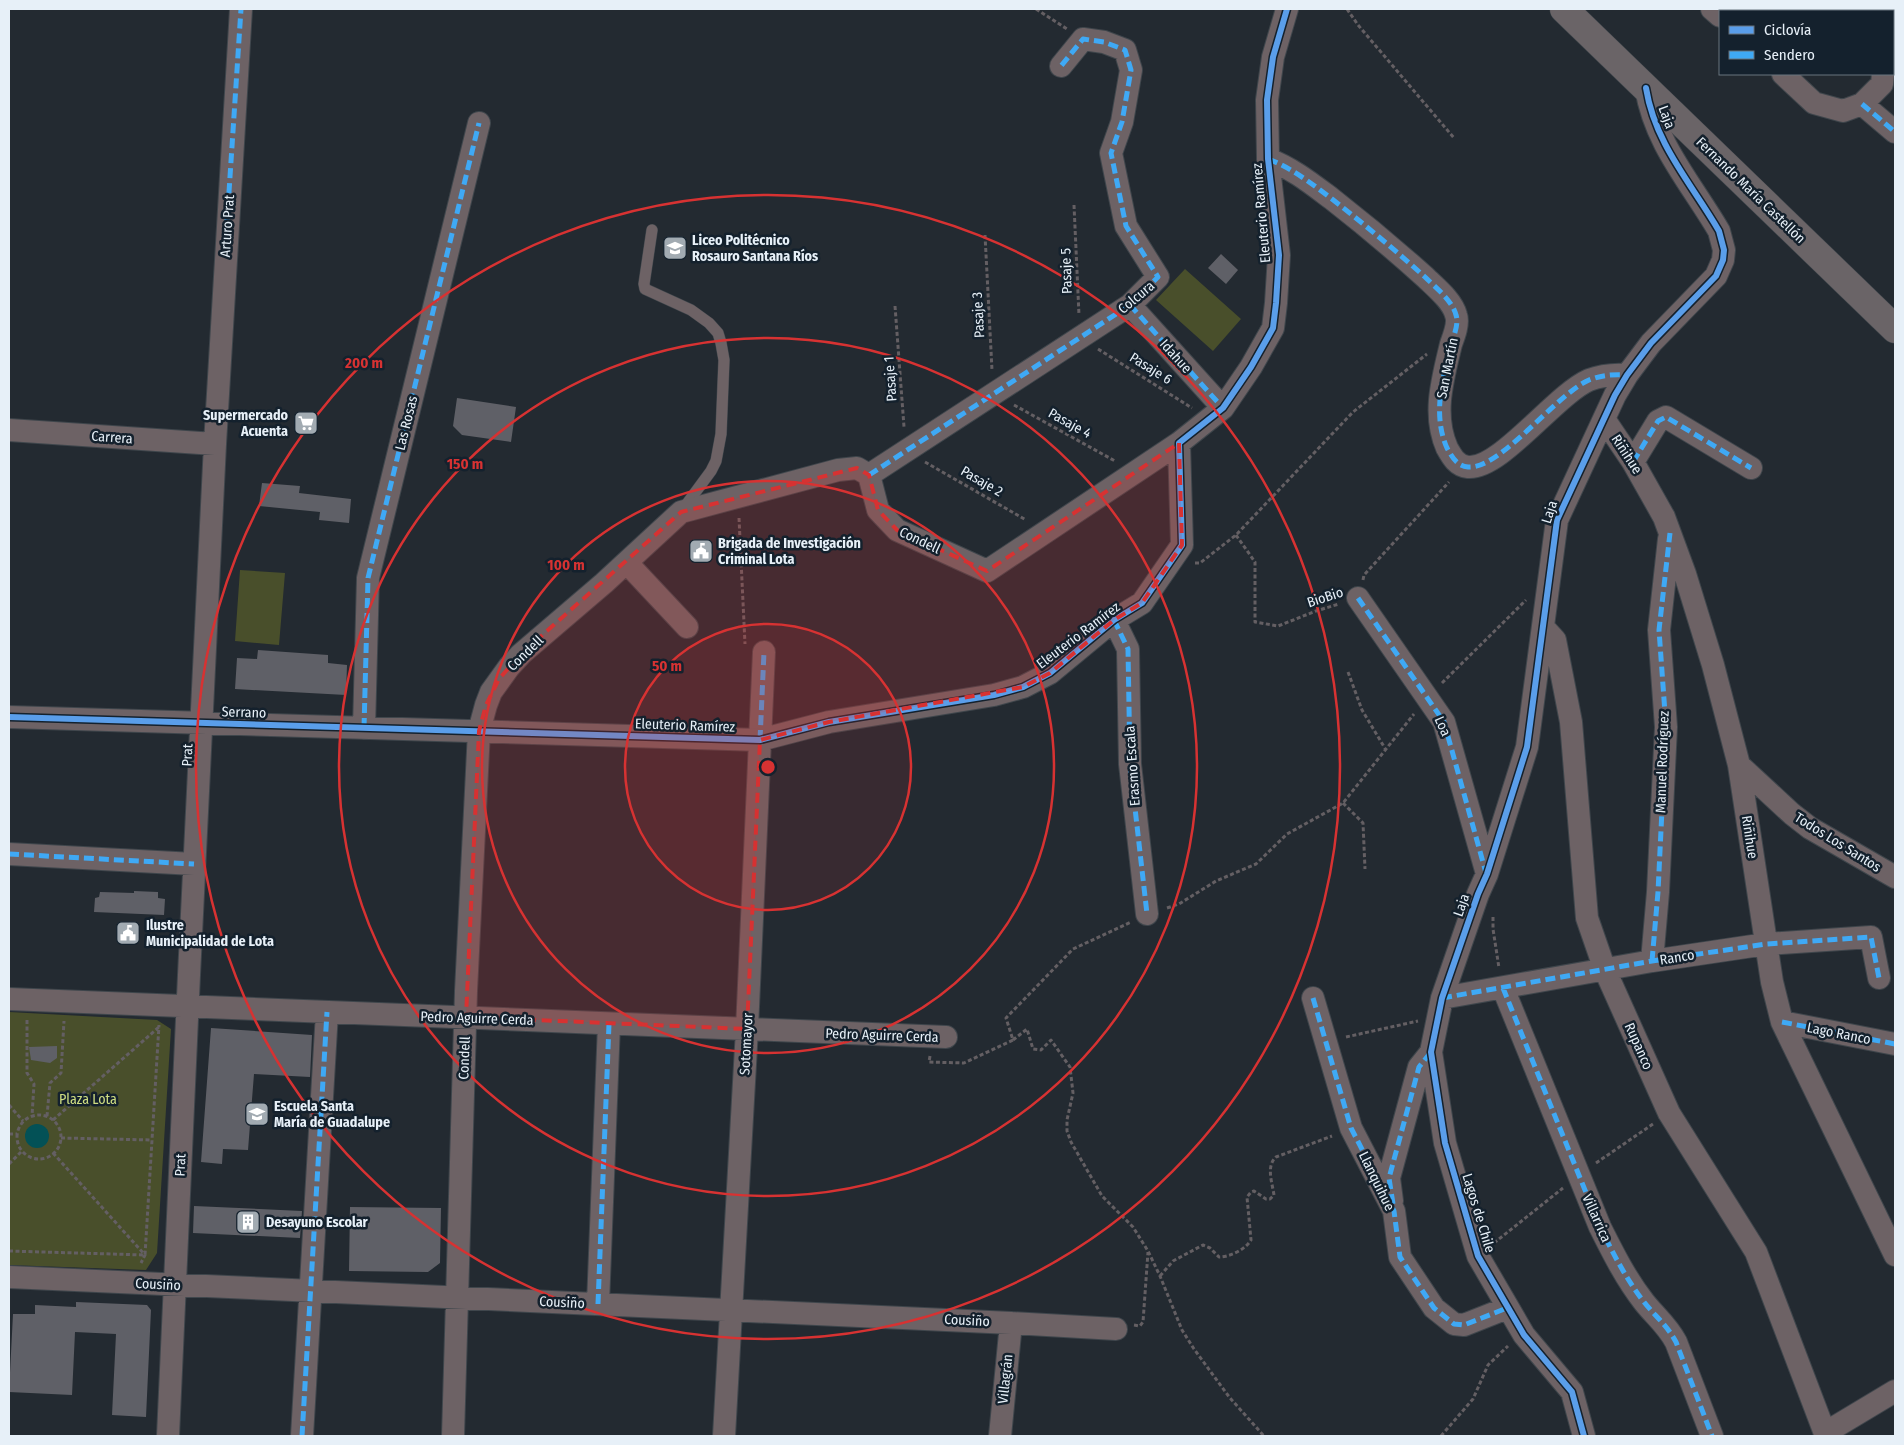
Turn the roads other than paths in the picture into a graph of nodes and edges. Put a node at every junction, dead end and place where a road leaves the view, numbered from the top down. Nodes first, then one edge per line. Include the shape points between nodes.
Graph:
1 (241, 9) edge
2 (1288, 9) edge
3 (1564, 9) edge
4 (1851, 9) edge
5 (1855, 10) edge
6 (1061, 66) dead end
7 (1784, 75) edge
8 (1883, 75) edge
9 (1646, 88) junction
10 (1862, 104) junction
11 (479, 123) dead end
12 (1895, 132) edge
13 (1268, 159) junction
14 (652, 230) dead end
15 (1130, 305) junction
16 (1895, 329) edge
17 (1626, 375) junction
18 (1216, 413) junction
19 (1604, 419) junction
20 (9, 430) edge
21 (215, 444) junction
22 (1179, 444) junction
23 (1633, 462) junction
24 (1751, 468) dead end
25 (869, 475) junction
26 (681, 512) junction
27 (1670, 533) junction
28 (627, 563) junction
29 (1358, 598) road end
30 (1114, 620) junction
31 (686, 627) dead end
32 (1544, 628) junction
33 (755, 652) road end
34 (9, 717) edge
35 (201, 723) junction
36 (364, 728) junction
37 (479, 732) junction
38 (760, 740) junction
39 (1739, 765) junction
40 (9, 854) edge
41 (194, 864) junction
42 (1487, 874) junction
43 (1895, 876) edge
44 (1147, 914) road end
45 (1766, 944) junction
46 (1652, 961) junction
47 (1605, 970) junction
48 (1879, 978) dead end
49 (1503, 988) junction
50 (1313, 998) dead end
51 (9, 999) edge
52 (187, 1006) junction
53 (1440, 1008) junction
54 (327, 1012) junction
55 (466, 1018) junction
56 (1782, 1022) junction
57 (609, 1024) junction
58 (747, 1029) junction
59 (938, 1037) road end
60 (1895, 1044) edge
61 (1431, 1052) junction
62 (1394, 1211) junction
63 (1895, 1255) edge
64 (9, 1277) edge
65 (175, 1284) junction
66 (310, 1291) junction
67 (457, 1297) junction
68 (598, 1304) junction
69 (1507, 1308) junction
70 (731, 1310) junction
71 (1011, 1322) junction
72 (1116, 1330) road end
73 (1895, 1391) edge
74 (1826, 1434) edge
75 (168, 1436) edge
76 (302, 1436) edge
77 (453, 1436) edge
78 (724, 1436) edge
79 (1000, 1436) edge
80 (1584, 1436) edge
81 (1712, 1436) edge

1 - 21 street, Arturo Prat
2 - 13 street, Eleuterio Ramírez via 1278,36 1269,79
3 - 9 main road, Fernando María Castellón
4 - 5 street
6 - 15 street, Colcura via 1082,39 1104,42 1124,50 1131,70 1122,122 1111,153 1126,226 1158,277
7 - 10 street via 1814,103 1843,111
8 - 10 street via 1882,84
9 - 16 main road, Fernando María Castellón
9 - 17 street, Laja via 1658,132 1719,231 1724,250 1716,276 1651,343
10 - 12 street
11 - 36 street, Las Rosas via 368,578
13 - 17 street, San Martín via 1316,187 1402,256 1454,310 1457,322 1442,380 1440,408 1446,444 1453,459 1463,466 1482,465 1502,452 1554,405 1588,380 1614,374
13 - 18 street, Eleuterio Ramírez via 1279,255 1272,328 1252,367
14 - 26 lane via 645,290 680,304 709,323 718,333 724,360 721,434 716,461
15 - 18 street, Idahue
15 - 25 street, Colcura
17 - 19 street, Laja
18 - 22 street, Eleuterio Ramírez
19 - 23 street, Riñihue
19 - 32 street, Laja via 1557,520
20 - 21 street, Carrera
21 - 35 street, Prat
22 - 25 street, Condell via 987,571 897,530 878,510
22 - 30 street, Eleuterio Ramírez via 1182,545 1142,603
23 - 24 street via 1658,421 1664,417
23 - 27 street, Riñihue via 1657,502
25 - 26 street, Condell via 857,468 845,469
26 - 28 street, Condell
27 - 39 street, Riñihue via 1699,617
27 - 46 street, Manuel Rodríguez via 1659,630 1666,728
28 - 31 street
28 - 37 street, Condell via 509,667 491,692
29 - 42 street, Loa via 1444,722
30 - 38 street, Eleuterio Ramírez via 1050,673 1023,687 994,696 829,722
30 - 44 street, Erasmo Escala via 1128,649 1130,764
32 - 42 street, Laja via 1527,747
32 - 47 street, Rupanco via 1555,640 1571,722 1587,918
33 - 38 street, Sotomayor
34 - 35 street, Serrano
35 - 36 street, Serrano
35 - 41 street, Prat
36 - 37 street, Serrano
37 - 38 street, Eleuterio Ramírez
37 - 55 street, Condell
38 - 58 street, Sotomayor
39 - 43 street, Todos Los Santos via 1810,828
39 - 45 street, Riñihue
40 - 41 street
41 - 52 street, Prat
42 - 53 street, Laja
45 - 46 street, Ranco
45 - 48 street, Ranco via 1871,937
45 - 56 street, Riñihue
46 - 47 street, Ranco
47 - 49 street, Ranco
47 - 74 street, Rupanco via 1669,1113 1756,1252
49 - 53 street, Ranco
49 - 81 street, Villarrica via 1603,1233 1631,1284 1668,1328
50 - 62 street, Llanquihue via 1351,1128
51 - 52 street, Pedro Aguirre Cerda via 160,1016
52 - 54 street, Pedro Aguirre Cerda
52 - 65 street, Prat
53 - 61 street, Lagos de Chile
54 - 55 street, Pedro Aguirre Cerda
54 - 66 street
55 - 57 street, Pedro Aguirre Cerda
55 - 67 street, Condell
56 - 60 street, Lago Ranco
56 - 63 street, Riñihue
57 - 58 street, Pedro Aguirre Cerda
57 - 68 street
58 - 59 street, Pedro Aguirre Cerda
58 - 70 street, Sotomayor
61 - 62 street via 1419,1067 1389,1178
61 - 69 street, Lagos de Chile via 1445,1144 1478,1256
62 - 69 street, Llanquihue via 1400,1257 1434,1308 1454,1324 1464,1325
64 - 65 street, Cousiño
65 - 66 street, Cousiño
65 - 75 street, Prat
66 - 67 street, Cousiño
66 - 76 street
67 - 68 street, Cousiño
67 - 77 street, Condell
68 - 70 street, Cousiño
69 - 80 street, Lagos de Chile via 1524,1335 1572,1392
70 - 71 street, Cousiño
70 - 78 street, Sotomayor
71 - 72 street, Cousiño
71 - 79 street, Villagrán
73 - 74 street

